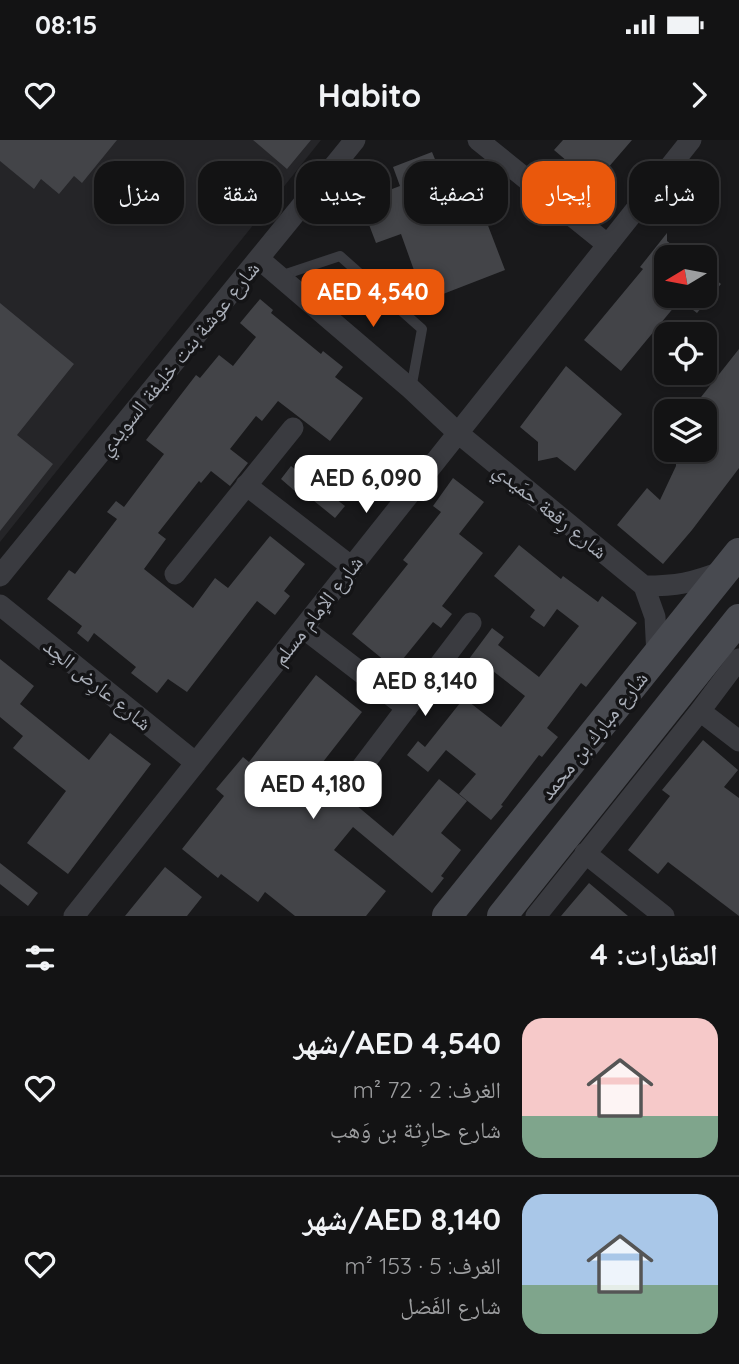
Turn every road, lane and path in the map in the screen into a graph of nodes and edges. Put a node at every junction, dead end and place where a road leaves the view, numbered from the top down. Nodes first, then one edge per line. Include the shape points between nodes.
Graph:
1 (355, 140) edge
2 (478, 140) edge
3 (691, 140) edge
4 (608, 245) junction
5 (258, 258) junction
6 (280, 276) junction
7 (411, 389) junction
8 (292, 428) dead end
9 (458, 433) junction
10 (246, 485) junction
11 (732, 562) edge
12 (352, 566) junction
13 (175, 574) dead end
14 (0, 576) edge
15 (644, 586) junction
16 (0, 605) edge
17 (739, 619) edge
18 (471, 623) dead end
19 (303, 628) junction
20 (657, 656) junction
21 (739, 659) edge
22 (407, 708) junction
23 (700, 711) junction
24 (739, 741) edge
25 (196, 763) junction
26 (346, 788) dead end
27 (585, 853) junction
28 (79, 914) edge
29 (447, 916) edge
30 (502, 916) edge
31 (536, 916) edge
32 (664, 916) edge

1 - 5 street, شارع عوشة بنت خليفة السويدي
2 - 4 street
3 - 4 street, شارع الإمام مسلم
4 - 9 street, شارع الإمام مسلم
5 - 6 street, شارع رِقعة حمَيدي
5 - 14 street, شارع عوشة بنت خليفة السويدي
6 - 7 street, شارع رِقعة حمَيدي
6 - 7 lane via 340,256 422,329
7 - 9 street, شارع رِقعة حمَيدي
8 - 10 street
9 - 12 street, شارع الإمام مسلم
9 - 15 street, شارع رِقعة حمَيدي
10 - 12 street
10 - 13 street
11 - 15 street via 695,582
11 - 20 main road, شارع مبارك بن محمد
12 - 19 street, شارع الإمام مسلم
15 - 20 street via 654,617
16 - 25 street, شارع عارِض الجِد
17 - 30 main road, شارع مبارك بن محمد
18 - 22 street
19 - 22 street
19 - 25 street, شارع الإمام مسلم
20 - 29 main road, شارع مبارك بن محمد
21 - 23 street
22 - 26 street
23 - 24 street
23 - 27 street
25 - 28 street, شارع الإمام مسلم
27 - 31 street
27 - 32 street

